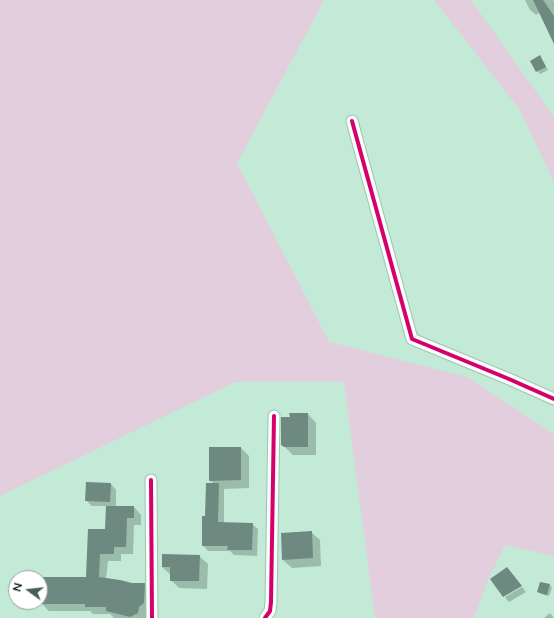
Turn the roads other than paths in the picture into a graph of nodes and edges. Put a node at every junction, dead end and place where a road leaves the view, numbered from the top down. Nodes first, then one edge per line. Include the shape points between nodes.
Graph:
1 (352, 121) dead end
2 (554, 400) edge
3 (274, 416) dead end
4 (151, 480) dead end
5 (152, 618) edge
6 (266, 618) edge

1 - 2 street via 412,339
3 - 6 street via 271,602 270,612
4 - 5 street

